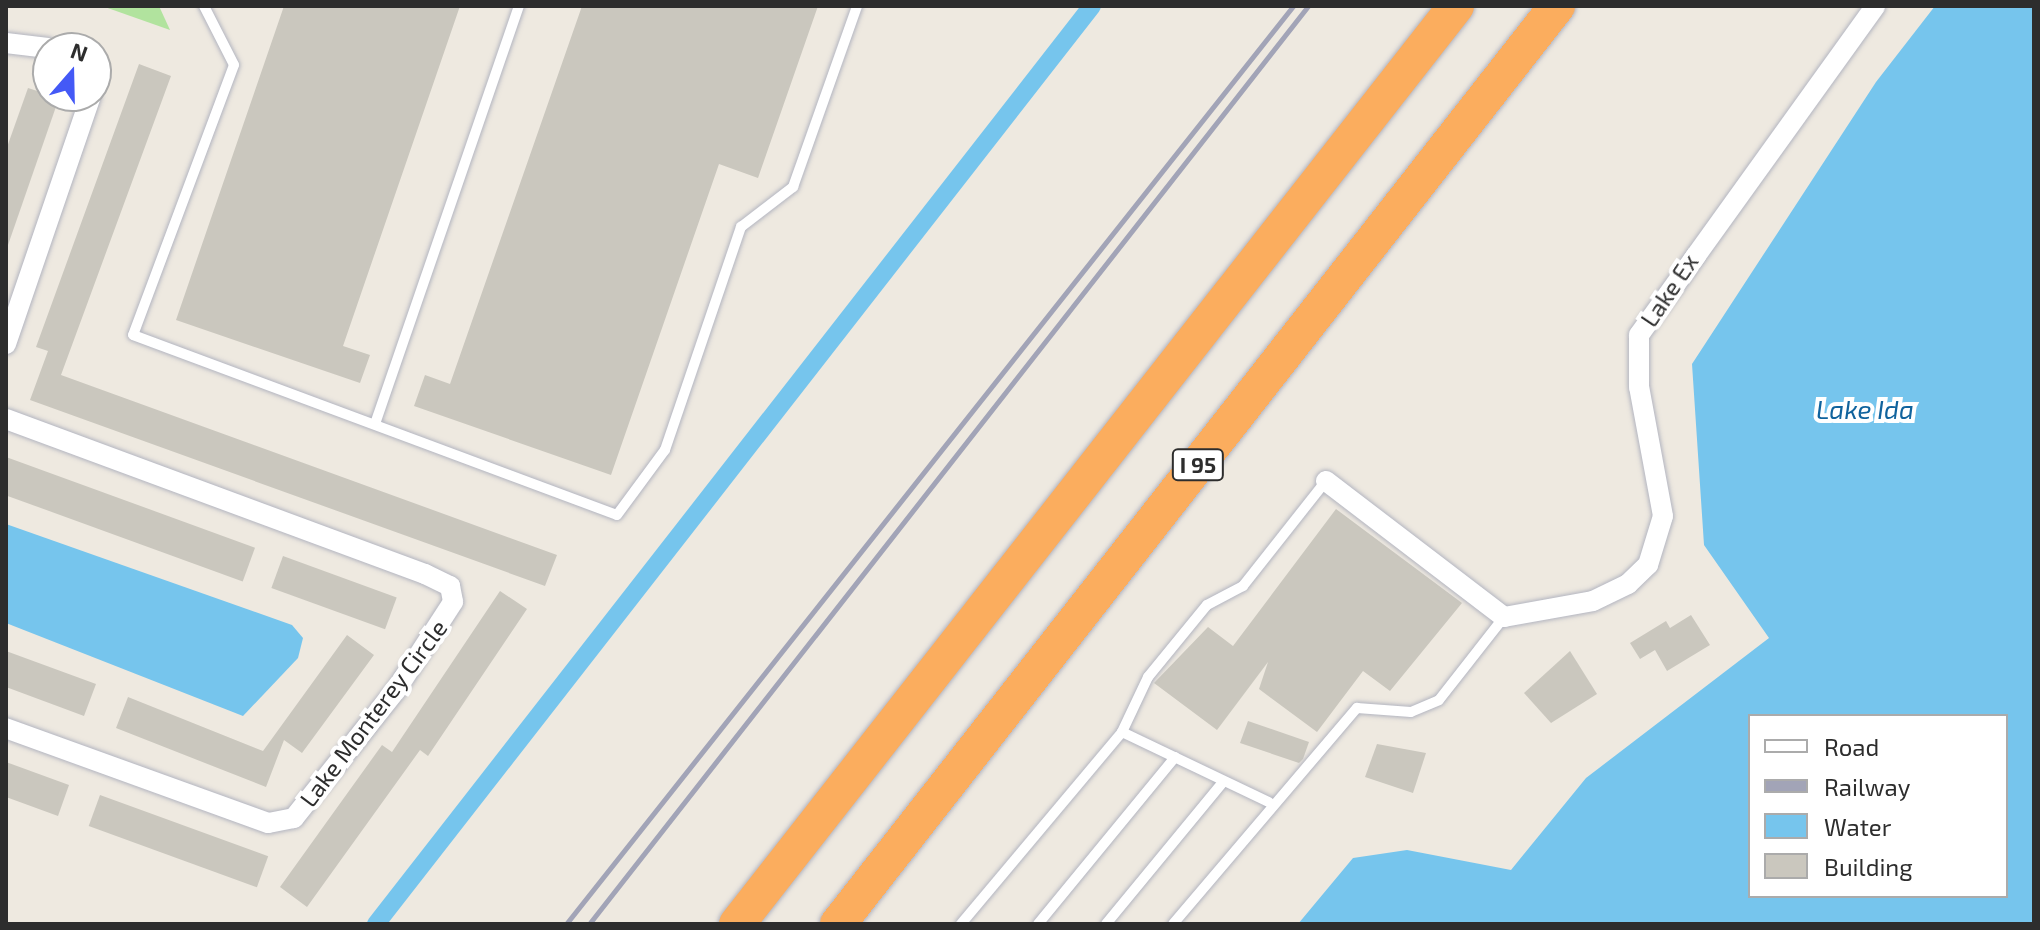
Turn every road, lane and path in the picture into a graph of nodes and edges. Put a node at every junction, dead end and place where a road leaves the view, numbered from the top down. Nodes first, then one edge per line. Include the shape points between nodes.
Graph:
1 (204, 6) edge
2 (519, 6) edge
3 (857, 6) edge
4 (1456, 6) edge
5 (1557, 6) edge
6 (1875, 6) edge
7 (6, 43) edge
8 (32, 46) edge
9 (86, 112) edge
10 (6, 344) edge
11 (6, 419) edge
12 (375, 424) junction
13 (1326, 481) joint
14 (1504, 617) junction
15 (6, 728) edge
16 (1122, 732) junction
17 (1175, 757) junction
18 (1224, 781) junction
19 (1269, 802) junction
20 (737, 924) edge
21 (838, 924) edge
22 (961, 924) edge
23 (1038, 924) edge
24 (1106, 924) edge
25 (1173, 924) edge

1 - 12 lane via 234,65 133,335
2 - 12 lane
3 - 12 lane via 793,187 741,227 665,450 617,515
4 - 20 highway
5 - 21 highway, I 95
6 - 14 street, Lake Ex via 1639,335 1639,387 1663,516 1648,565 1593,601
7 - 8 street
9 - 10 street
11 - 15 street, Lake Monterey Circle via 425,574 450,586 453,602 396,690 294,818 268,823
13 - 14 street
13 - 16 lane via 1243,586 1207,605 1167,653
14 - 19 lane via 1439,700 1411,712 1357,708
16 - 17 lane
16 - 22 lane
17 - 18 lane
17 - 23 lane
18 - 19 lane
18 - 24 lane
19 - 25 lane

